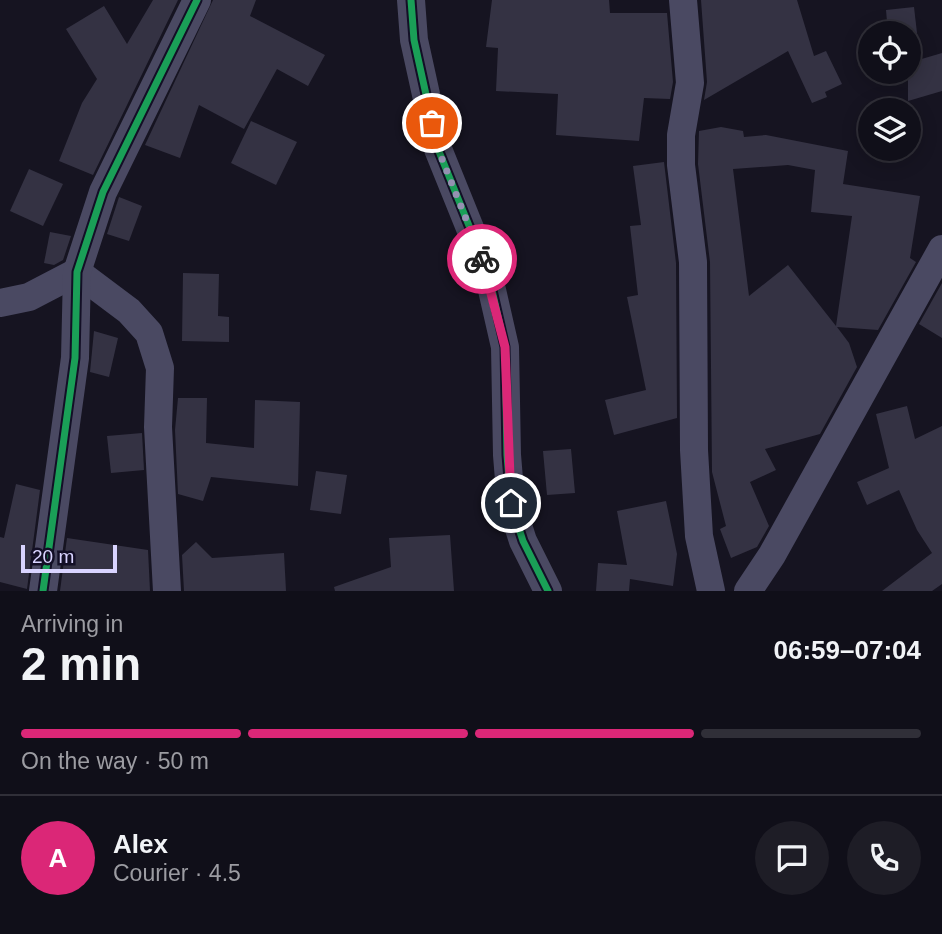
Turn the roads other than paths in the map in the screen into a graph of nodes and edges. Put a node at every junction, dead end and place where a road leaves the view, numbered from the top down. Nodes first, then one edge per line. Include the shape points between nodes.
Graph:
1 (197, 0) edge
2 (411, 0) edge
3 (684, 0) edge
4 (942, 249) edge
5 (77, 272) junction
6 (0, 303) edge
7 (43, 591) edge
8 (167, 591) edge
9 (548, 591) edge
10 (711, 591) edge
11 (748, 591) edge

1 - 5 street via 103,192
2 - 9 street via 414,40 438,149 485,269 505,347 511,503 523,541
3 - 10 street via 691,83 681,135 681,165 693,262 694,450 699,536
4 - 11 street
5 - 6 street via 29,297
5 - 7 street via 75,358
5 - 8 street via 129,311 149,333 160,368 158,427

